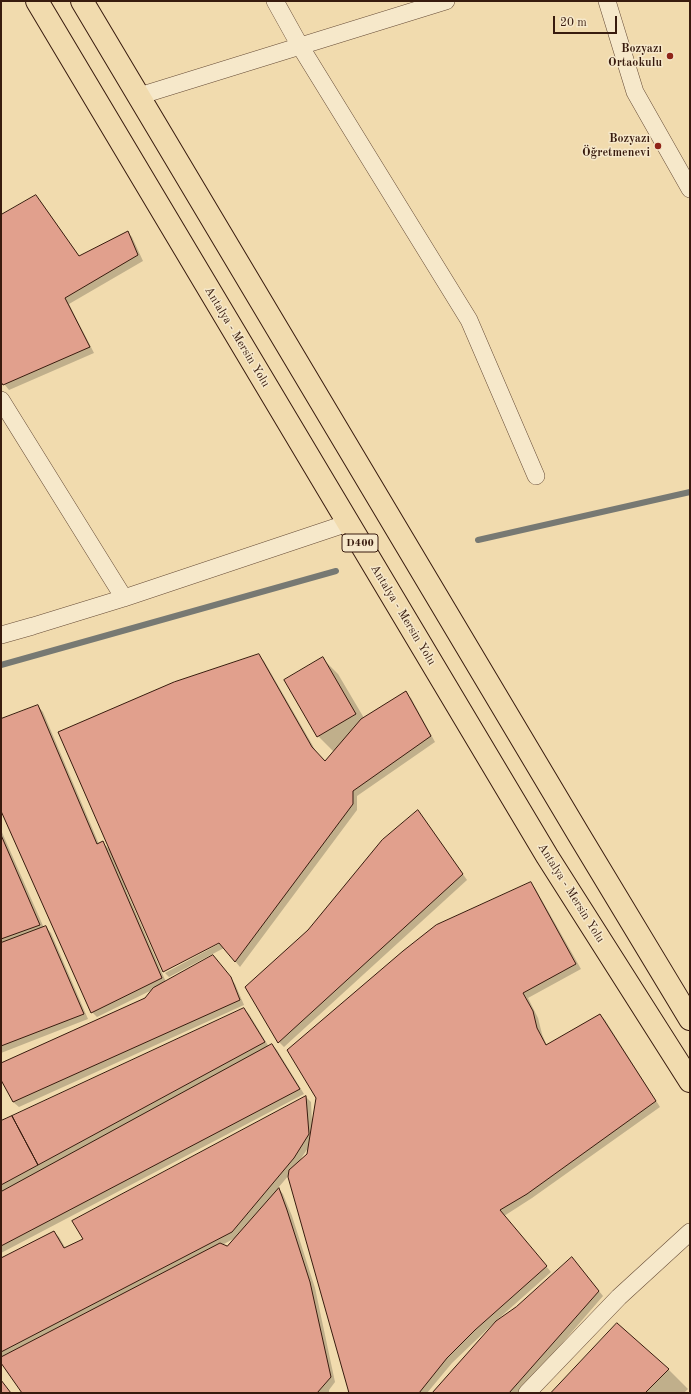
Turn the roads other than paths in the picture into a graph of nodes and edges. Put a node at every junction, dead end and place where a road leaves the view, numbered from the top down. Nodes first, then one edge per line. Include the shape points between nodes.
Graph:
1 (37, 1) edge
2 (82, 1) edge
3 (274, 1) edge
4 (446, 1) edge
5 (607, 1) edge
6 (300, 46) junction
7 (139, 96) junction
8 (690, 189) edge
9 (1, 400) edge
10 (536, 476) dead end
11 (348, 523) junction
12 (124, 598) junction
13 (1, 635) edge
14 (690, 1019) edge
15 (690, 1081) edge
16 (690, 1232) edge
17 (527, 1393) edge

1 - 11 highway, Antalya - Mersin Yolu / D400
2 - 7 highway
3 - 6 street
4 - 6 street
5 - 8 street via 635,92
6 - 7 street
6 - 10 street via 469,320
7 - 14 highway
9 - 12 street
11 - 12 street
11 - 15 highway, Antalya - Mersin Yolu / D400 via 547,856
12 - 13 street
16 - 17 street via 619,1297

